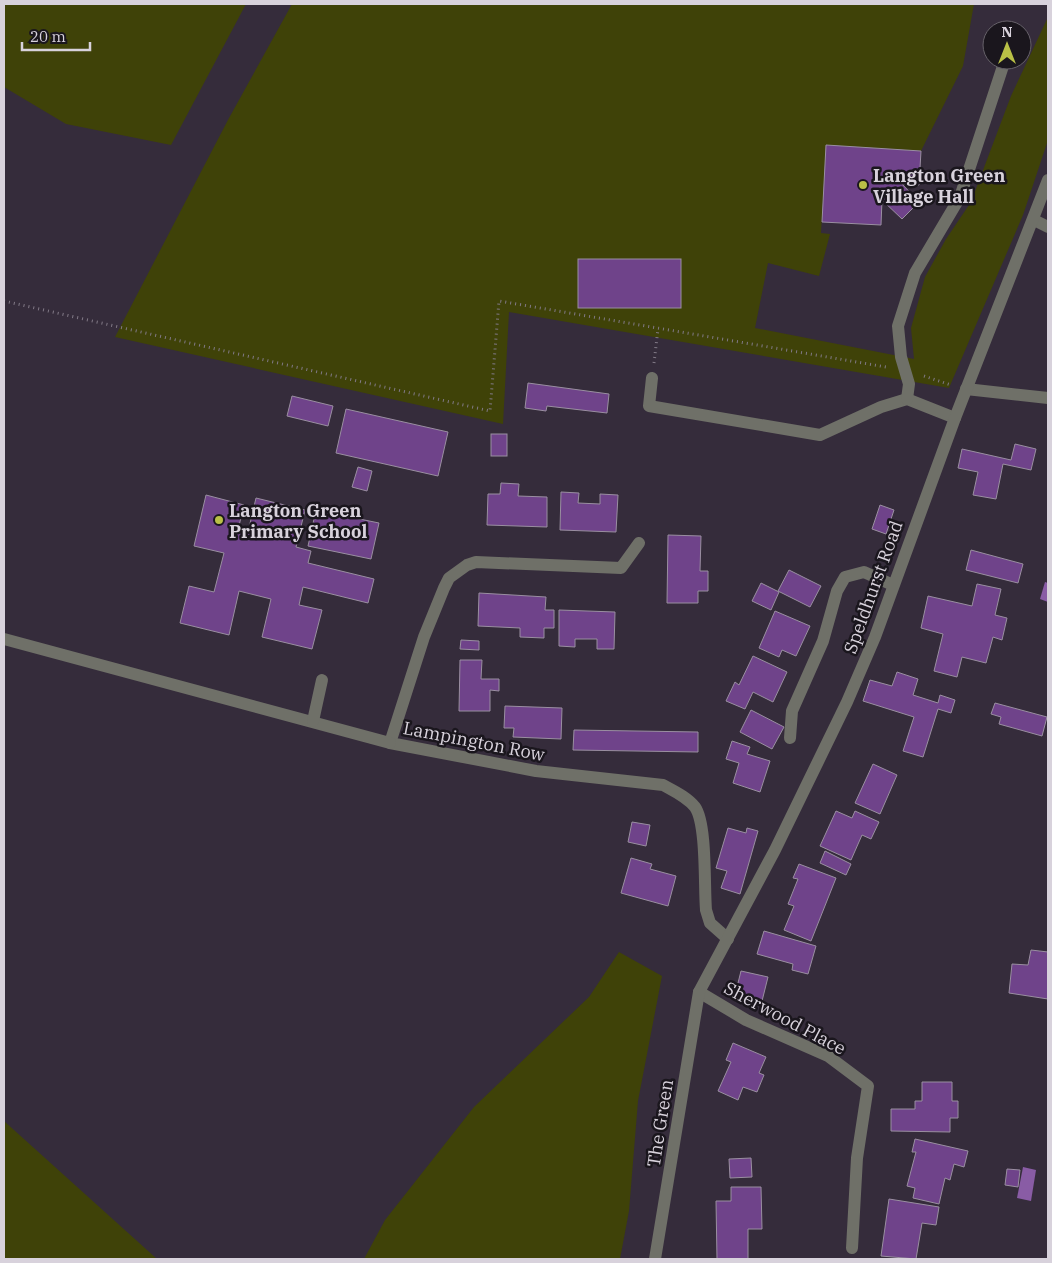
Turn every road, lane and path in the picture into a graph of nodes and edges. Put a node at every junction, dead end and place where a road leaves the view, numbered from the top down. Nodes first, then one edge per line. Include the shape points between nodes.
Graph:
1 (1002, 70) edge
2 (1048, 180) edge
3 (1034, 220) junction
4 (1048, 227) edge
5 (4, 301) edge
6 (658, 329) junction
7 (905, 370) junction
8 (652, 378) joint
9 (966, 389) junction
10 (1048, 398) edge
11 (908, 399) junction
12 (955, 418) junction
13 (639, 543) dead end
14 (893, 585) junction
15 (4, 639) edge
16 (322, 680) dead end
17 (313, 721) junction
18 (790, 738) dead end
19 (390, 743) junction
20 (728, 939) junction
21 (699, 992) junction
22 (852, 1248) dead end
23 (655, 1259) edge

1 - 7 street via 960,197 915,272 898,326
2 - 3 street, Speldhurst Road
3 - 4 street
3 - 9 street, Speldhurst Road
5 - 6 path via 490,411 499,301
6 - 7 path
6 - 8 path
7 - 9 path
7 - 11 street via 909,384
8 - 11 street via 649,406 820,435 881,407
9 - 10 street
9 - 12 street, Speldhurst Road
11 - 12 street
12 - 14 street, Speldhurst Road
13 - 19 street, Lampington Row via 621,568 476,562 459,570 444,588 424,637
14 - 18 street via 864,572 845,577 837,591 823,641 792,711
14 - 20 street, Speldhurst Road via 876,637 847,702
15 - 17 street
16 - 17 street
17 - 19 street
19 - 20 street, Lampington Row via 536,771 663,785 681,795 696,808 701,826 706,910 710,923
20 - 21 street, Speldhurst Road
21 - 22 street, Sherwood Place via 746,1020 828,1056 868,1086 856,1158
21 - 23 street, The Green

